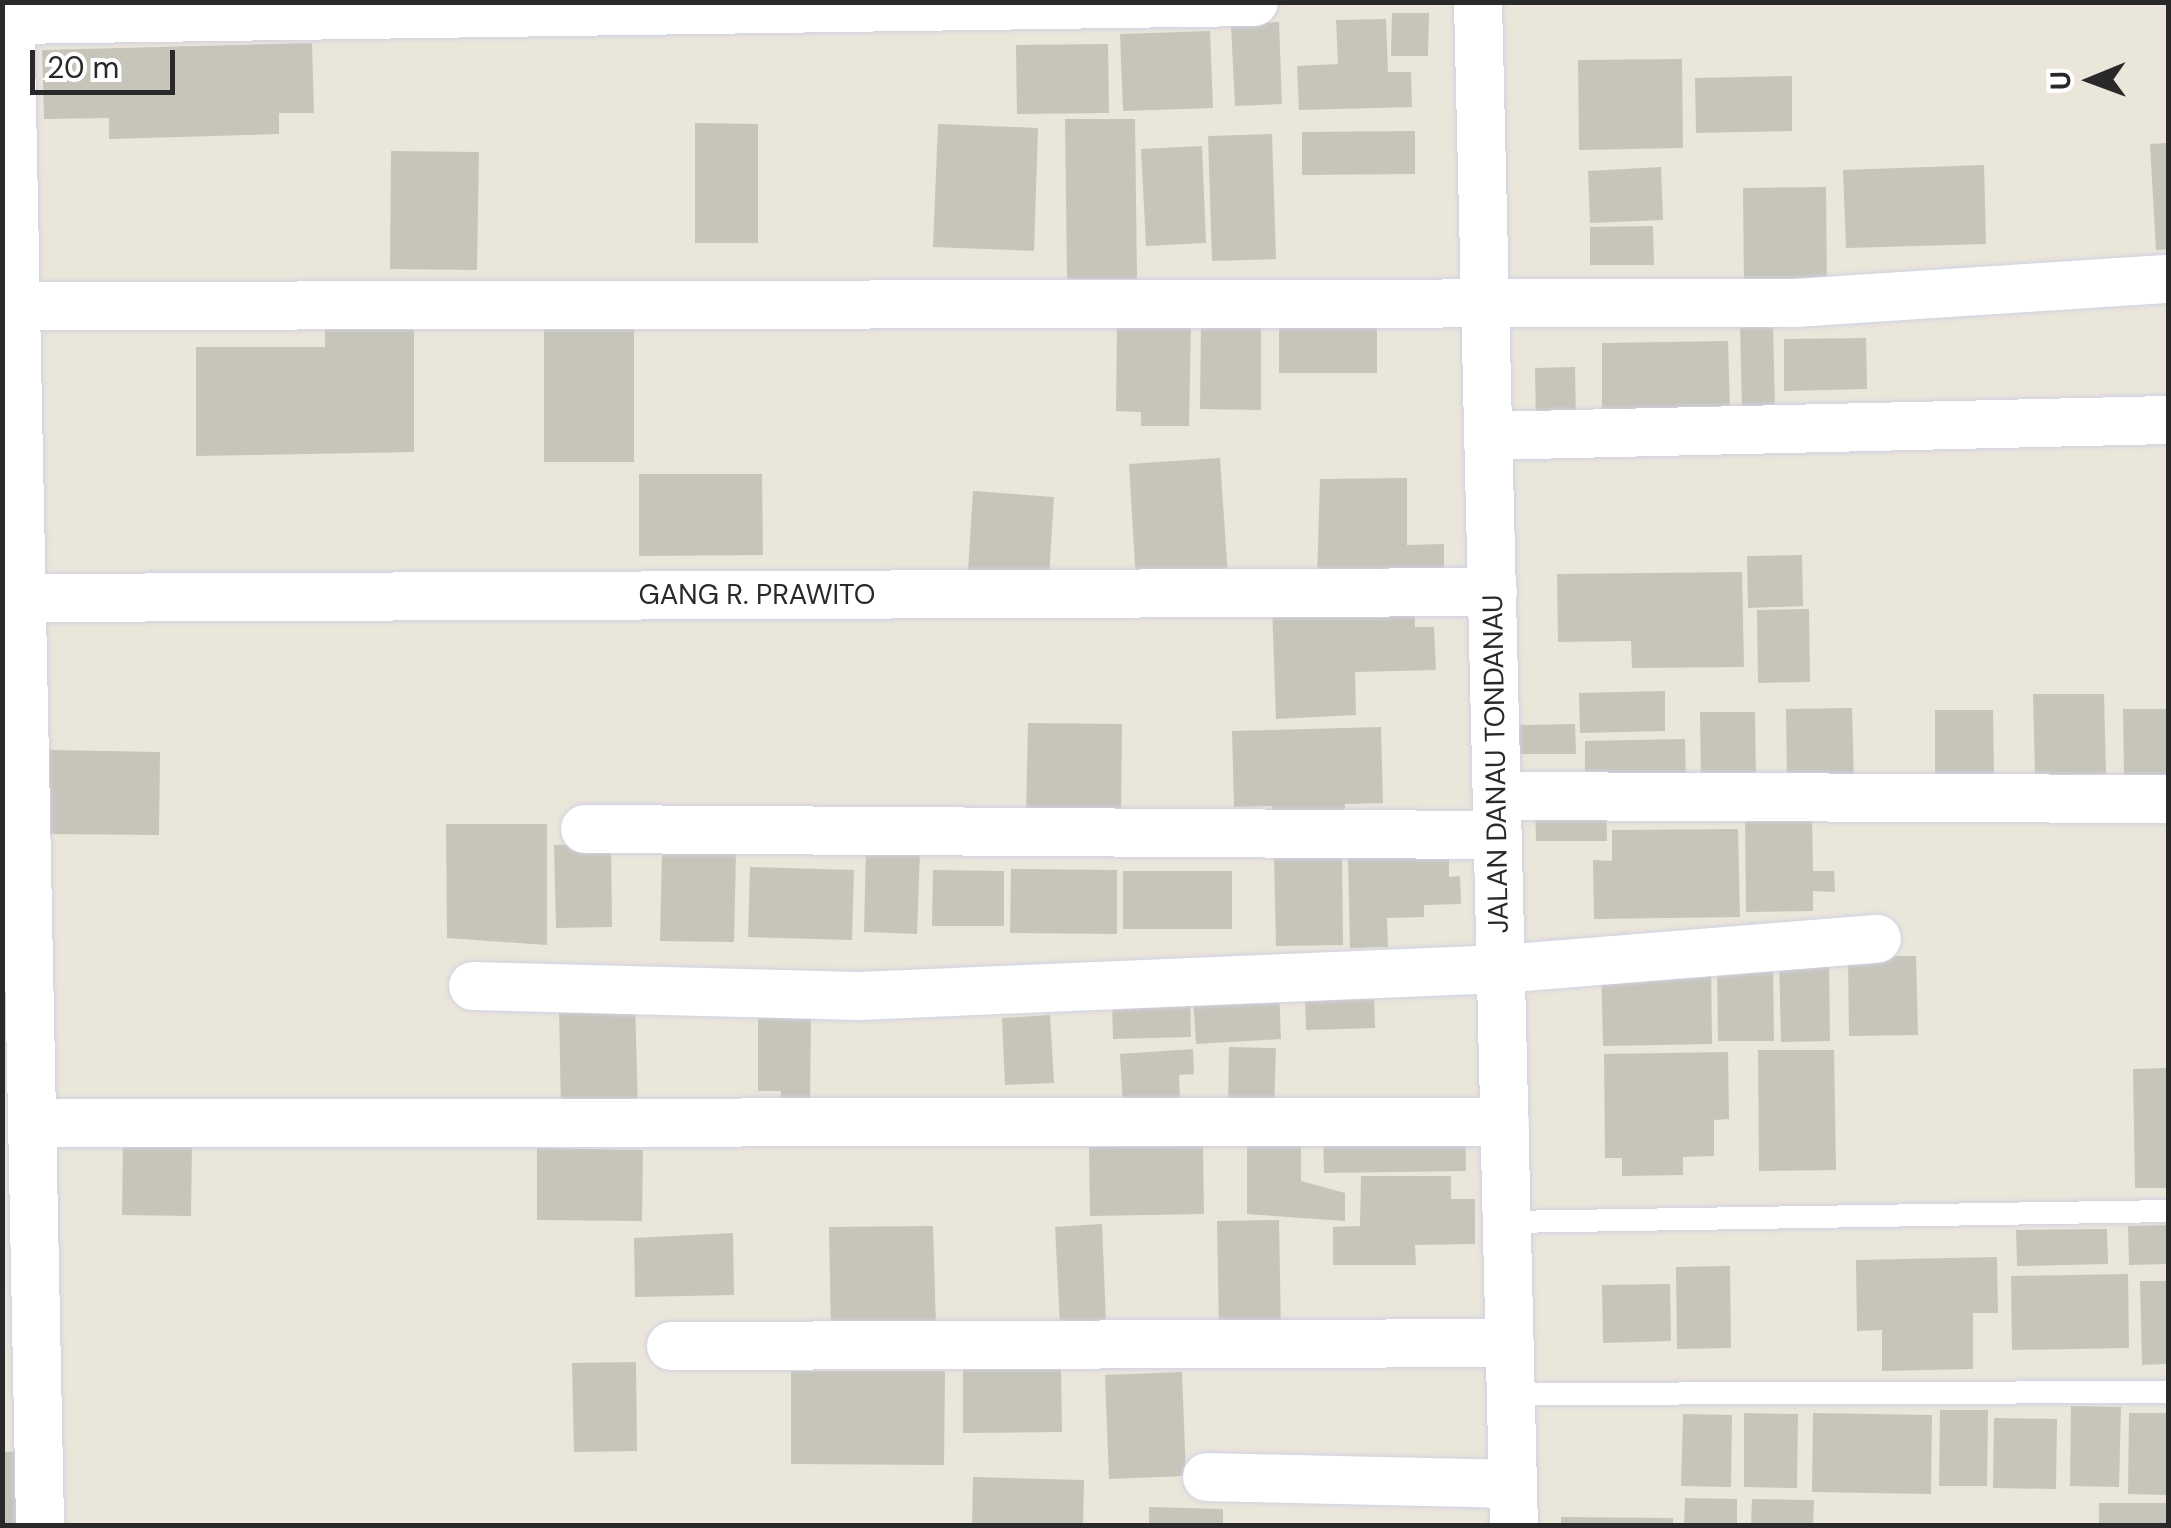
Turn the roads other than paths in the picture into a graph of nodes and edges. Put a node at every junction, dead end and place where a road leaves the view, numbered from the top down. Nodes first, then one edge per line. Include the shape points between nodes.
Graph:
1 (1254, 2) edge
2 (1478, 2) edge
3 (10, 11) edge
4 (2168, 279) edge
5 (1486, 298) junction
6 (16, 306) junction
7 (10, 411) edge
8 (2168, 420) edge
9 (1488, 436) junction
10 (1492, 592) junction
11 (22, 598) junction
12 (2168, 799) edge
13 (1498, 816) junction
14 (586, 829) dead end
15 (16, 911) edge
16 (1877, 939) dead end
17 (1501, 969) junction
18 (473, 986) dead end
19 (1505, 1122) junction
20 (32, 1123) junction
21 (2168, 1210) edge
22 (1507, 1222) junction
23 (1510, 1342) junction
24 (671, 1346) dead end
25 (2168, 1392) edge
26 (1512, 1394) junction
27 (1208, 1476) dead end
28 (1514, 1505) edge
29 (40, 1526) edge

1 - 3 street
2 - 5 street, JALAN DANAU TONDANAU
3 - 6 street
4 - 5 street via 1795,303
5 - 6 street
5 - 9 street, JALAN DANAU TONDANAU
6 - 7 street
7 - 11 street
8 - 9 street
9 - 10 street, JALAN DANAU TONDANAU
10 - 11 street, GANG R. PRAWITO
10 - 13 street, JALAN DANAU TONDANAU
11 - 15 street
12 - 13 street
13 - 14 street
13 - 17 street, JALAN DANAU TONDANAU
15 - 20 street
16 - 17 street
17 - 18 street via 859,996
17 - 19 street, JALAN DANAU TONDANAU
19 - 20 street
19 - 22 street, JALAN DANAU TONDANAU
20 - 29 street
21 - 22 lane
22 - 23 street, JALAN DANAU TONDANAU
23 - 24 street
23 - 26 street, JALAN DANAU TONDANAU
25 - 26 lane
26 - 28 street, JALAN DANAU TONDANAU
27 - 28 street

